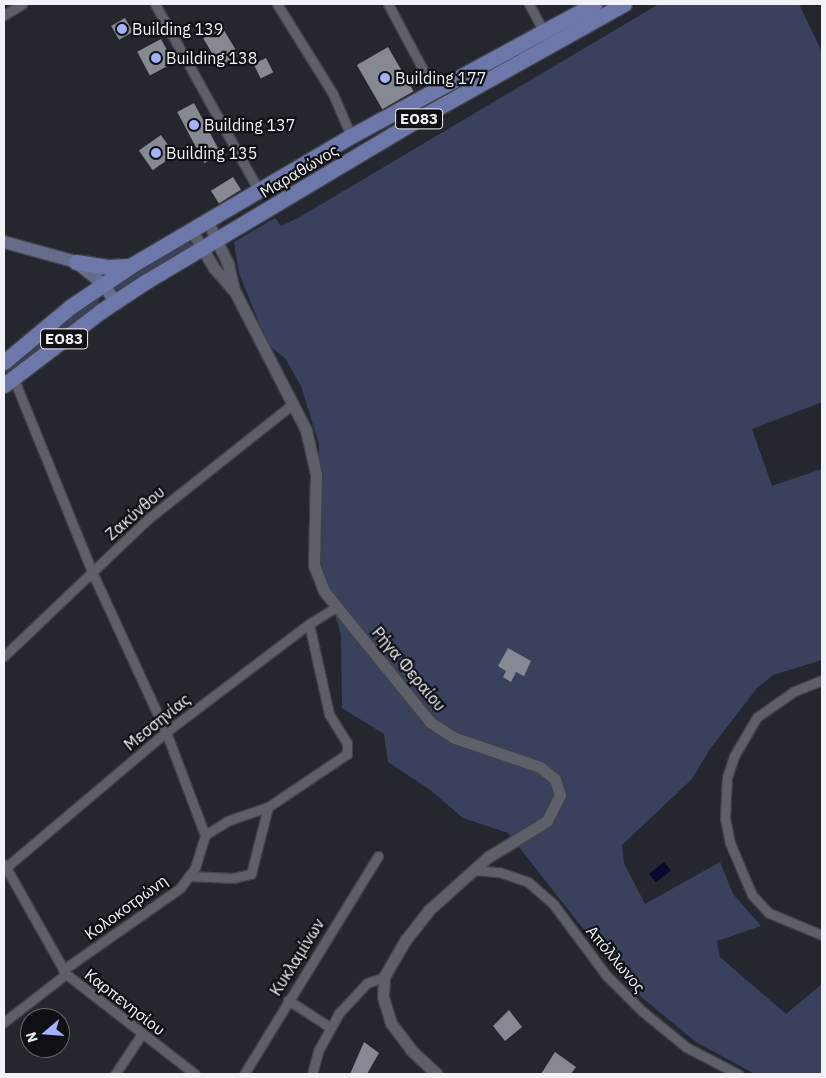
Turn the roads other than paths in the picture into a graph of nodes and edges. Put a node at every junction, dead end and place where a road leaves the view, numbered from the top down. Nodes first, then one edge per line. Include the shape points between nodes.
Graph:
1 (22, 4) edge
2 (155, 4) edge
3 (277, 4) edge
4 (388, 4) edge
5 (529, 4) edge
6 (594, 4) edge
7 (624, 4) edge
8 (4, 16) edge
9 (544, 32) junction
10 (435, 92) junction
11 (351, 136) junction
12 (260, 191) junction
13 (208, 222) junction
14 (192, 231) junction
15 (217, 240) junction
16 (4, 242) edge
17 (202, 249) junction
18 (76, 262) junction
19 (132, 265) junction
20 (103, 284) junction
21 (235, 292) junction
22 (115, 301) junction
23 (4, 362) edge
24 (8, 381) edge
25 (294, 403) junction
26 (92, 572) junction
27 (336, 607) junction
28 (309, 624) junction
29 (4, 656) edge
30 (822, 680) edge
31 (166, 732) junction
32 (268, 807) junction
33 (205, 836) junction
34 (378, 856) dead end
35 (4, 867) edge
36 (474, 870) junction
37 (189, 876) junction
38 (822, 935) edge
39 (65, 972) junction
40 (384, 977) junction
41 (288, 1000) junction
42 (4, 1022) edge
43 (331, 1028) junction
44 (141, 1035) junction
45 (115, 1074) edge
46 (195, 1074) edge
47 (244, 1074) edge
48 (312, 1074) edge
49 (437, 1074) edge
50 (738, 1074) edge

1 - 8 street
2 - 12 street
3 - 11 street via 333,94
4 - 10 street
5 - 9 street
6 - 9 main road, Μαραθώνος / ΕΟ83
7 - 15 main road, Μαραθώνος / ΕΟ83 via 425,115
9 - 10 main road, Μαραθώνος / ΕΟ83
10 - 11 main road, Μαραθώνος / ΕΟ83
11 - 12 main road, Μαραθώνος / ΕΟ83
12 - 13 main road, Μαραθώνος / ΕΟ83
13 - 14 main road, Μαραθώνος / ΕΟ83
13 - 15 street
14 - 17 street
14 - 19 main road, Μαραθώνος / ΕΟ83
15 - 17 main road, Μαραθώνος / ΕΟ83
15 - 21 street
16 - 18 main road
17 - 21 street
17 - 22 main road, Μαραθώνος / ΕΟ83
18 - 19 main road via 122,268
18 - 20 main road
19 - 20 main road, Μαραθώνος / ΕΟ83
20 - 22 main road
20 - 23 main road, Μαραθώνος / ΕΟ83
21 - 25 street, Ρήγα Φεραίου
22 - 24 main road, Μαραθώνος / ΕΟ83
24 - 26 street
25 - 26 street, Ζακύνθου via 148,519
25 - 27 street, Ρήγα Φεραίου via 314,457 314,565 320,584
26 - 29 street, Ζακύνθου
26 - 31 street
27 - 28 street, Μεσσηνίας
27 - 36 street, Ρήγα Φεραίου via 430,722 455,738 540,767 556,778 560,795 547,821 514,839
28 - 31 street, Μεσσηνίας
28 - 32 street via 330,714 347,743 347,754
30 - 38 street via 793,692 757,716 734,756 727,777 725,818 730,843 752,895 769,913
31 - 33 street
31 - 35 street, Μεσσηνίας
32 - 33 street via 227,821
32 - 37 street via 251,874 233,878
33 - 37 street, Κολοκοτρώνη via 195,868
34 - 41 street, Κυκλαμίνων
35 - 39 street, Καρπενησίου
36 - 40 street, Ρήγα Φεραίου via 429,910 406,939
36 - 50 street, Απόλλωνος via 499,872 528,882 554,905 606,975 642,1011 686,1046
37 - 39 street, Κολοκοτρώνη via 180,888
39 - 42 street, Κολοκοτρώνη
39 - 44 street, Καρπενησίου
40 - 43 street via 367,983
40 - 49 street via 383,997 391,1023 411,1050
41 - 43 street
41 - 47 street, Κυκλαμίνων
43 - 48 street via 318,1052
44 - 45 street
44 - 46 street, Καρπενησίου

